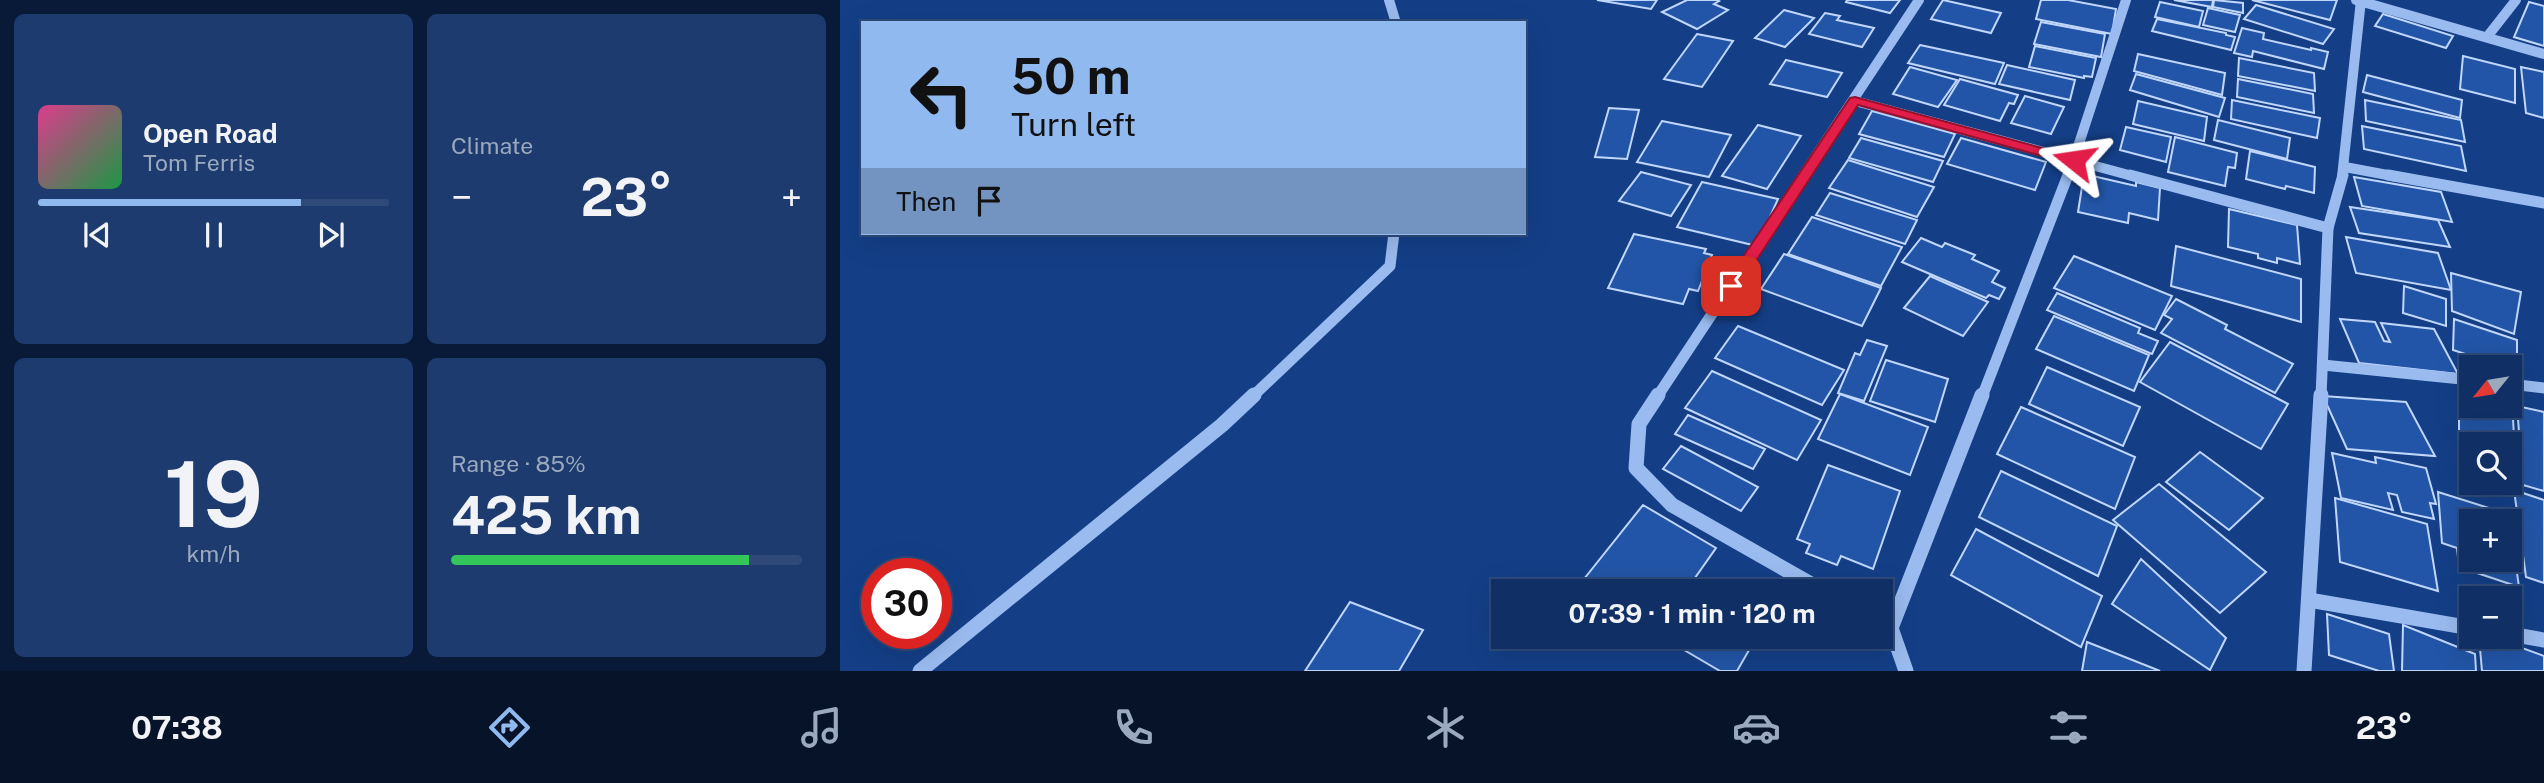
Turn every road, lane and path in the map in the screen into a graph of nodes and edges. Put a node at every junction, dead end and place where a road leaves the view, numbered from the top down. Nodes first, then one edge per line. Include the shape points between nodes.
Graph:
1 (1388, 0) edge
2 (1919, 0) edge
3 (2126, 0) edge
4 (2516, 0) edge
5 (2359, 1) edge
6 (1395, 21) edge
7 (2487, 37) junction
8 (2544, 54) edge
9 (1855, 101) junction
10 (2074, 160) junction
11 (2345, 167) junction
12 (2544, 203) edge
13 (2328, 228) junction
14 (1394, 235) edge
15 (2323, 365) junction
16 (2459, 379) edge
17 (2522, 385) edge
18 (2544, 387) edge
19 (1802, 579) edge
20 (2309, 600) junction
21 (1893, 609) edge
22 (2459, 626) edge
23 (2522, 636) edge
24 (2544, 640) edge
25 (1893, 642) edge
26 (920, 671) edge
27 (1906, 671) edge
28 (2304, 671) edge

1 - 6 street
2 - 9 street
3 - 10 street
4 - 7 street
5 - 7 street
5 - 11 street
7 - 8 street
9 - 10 street
9 - 19 street via 1639,424 1636,468 1672,505
10 - 13 street
10 - 21 street
11 - 12 street
11 - 13 street
13 - 15 street
14 - 26 street via 1390,266 1222,425
15 - 16 street
15 - 20 street
17 - 18 street
20 - 22 street
20 - 28 street
23 - 24 street
25 - 27 street

